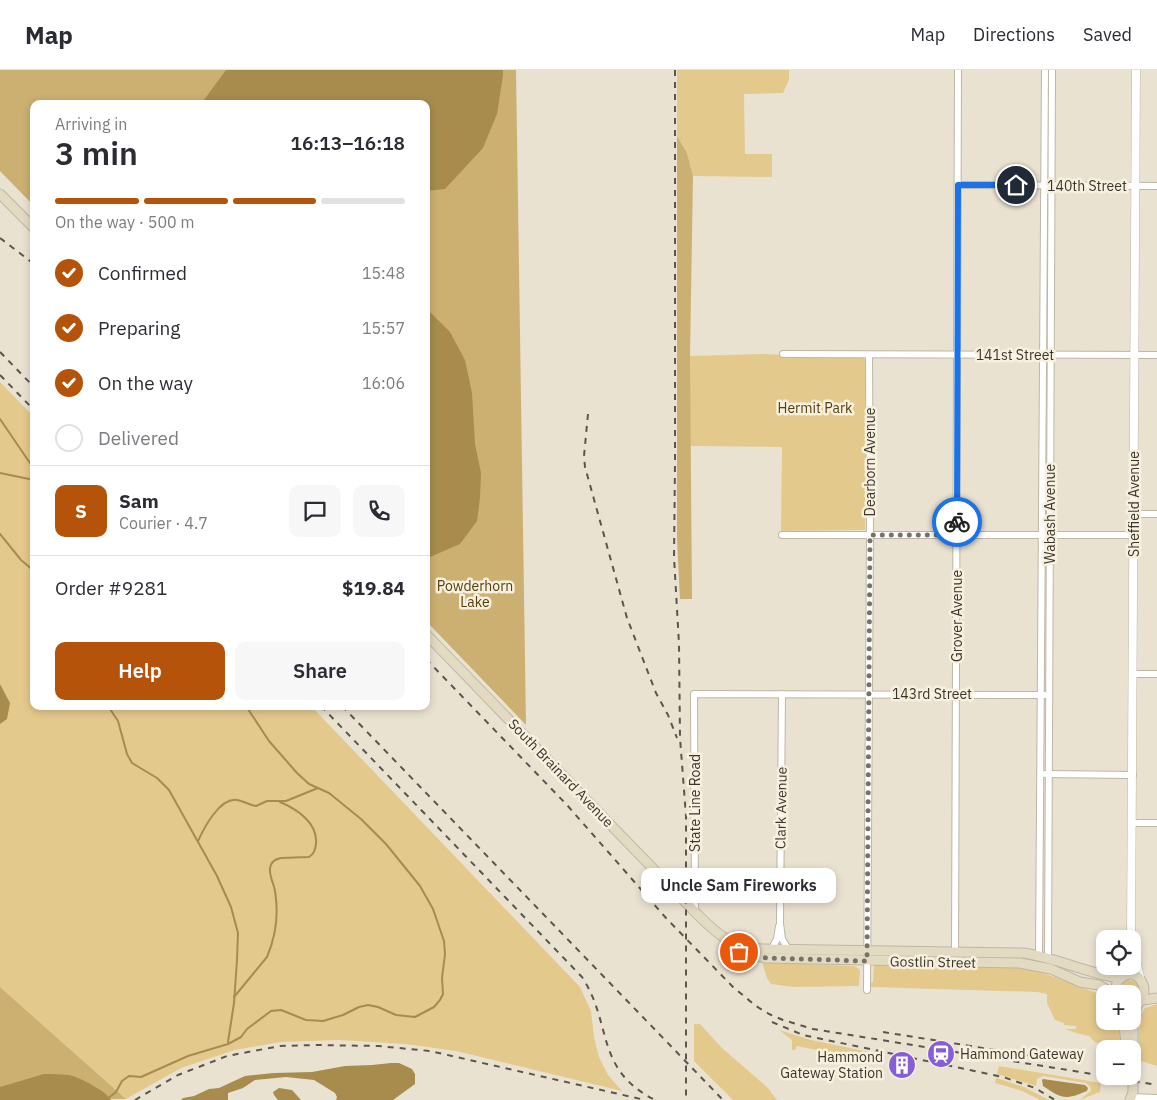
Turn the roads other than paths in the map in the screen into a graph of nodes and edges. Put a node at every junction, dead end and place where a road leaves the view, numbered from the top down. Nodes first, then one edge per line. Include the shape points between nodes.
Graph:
1 (958, 70) edge
2 (1045, 70) edge
3 (1052, 70) edge
4 (1136, 70) edge
5 (958, 185) junction
6 (1048, 185) junction
7 (1135, 186) junction
8 (1157, 186) edge
9 (0, 194) edge
10 (30, 224) edge
11 (782, 354) dead end
12 (869, 355) junction
13 (957, 355) junction
14 (1047, 355) junction
15 (1134, 355) junction
16 (1157, 355) edge
17 (1134, 514) junction
18 (1157, 514) edge
19 (782, 535) dead end
20 (870, 535) junction
21 (957, 535) junction
22 (1042, 535) junction
23 (1134, 535) junction
24 (1050, 536) junction
25 (430, 638) edge
26 (1133, 674) junction
27 (1157, 674) edge
28 (694, 694) joint
29 (782, 694) junction
30 (869, 694) junction
31 (956, 694) junction
32 (1041, 695) junction
33 (1049, 695) junction
34 (1041, 774) junction
35 (1049, 774) junction
36 (1133, 775) junction
37 (1132, 823) junction
38 (1157, 823) edge
39 (695, 912) junction
40 (780, 923) junction
41 (1131, 930) edge
42 (722, 938) junction
43 (771, 950) junction
44 (789, 950) junction
45 (867, 950) junction
46 (955, 951) junction
47 (1044, 956) junction
48 (867, 961) junction
49 (1141, 966) edge
50 (1121, 977) junction
51 (1080, 982) junction
52 (1101, 985) edge
53 (1116, 985) edge
54 (1150, 985) edge
55 (1096, 989) edge
56 (867, 990) dead end
57 (1157, 998) edge
58 (1141, 1000) edge
59 (1141, 1002) edge
60 (1133, 1030) edge
61 (1127, 1085) edge
62 (1157, 1098) edge
63 (1130, 1099) edge

1 - 5 street, Grover Avenue
2 - 6 street, Wabash Avenue
3 - 6 street, Wabash Avenue
4 - 7 street, Sheffield Avenue
5 - 6 street, 140th Street
5 - 13 street, Grover Avenue
6 - 7 street, 140th Street
6 - 14 street, Wabash Avenue
7 - 8 street, 140th Street
7 - 15 street, Sheffield Avenue
9 - 10 main road
11 - 12 street, 141st Street
12 - 13 street, 141st Street
12 - 20 street, Dearborn Avenue
13 - 14 street, 141st Street
13 - 21 street, Grover Avenue
14 - 15 street, 141st Street
14 - 22 street, Wabash Avenue
14 - 24 street, Wabash Avenue
15 - 16 street, 141st Street
15 - 17 street, Sheffield Avenue
17 - 18 street
17 - 23 street, Sheffield Avenue
19 - 20 street
20 - 21 street
20 - 30 street, Dearborn Avenue
21 - 22 street
21 - 31 street, Grover Avenue
22 - 24 street
22 - 32 street, Wabash Avenue
23 - 24 street
23 - 26 street, Sheffield Avenue
24 - 33 street, Wabash Avenue
25 - 39 main road, South Brainard Avenue
26 - 27 street
26 - 36 street, Sheffield Avenue
28 - 29 street, 143rd Street
28 - 39 street, State Line Road
29 - 30 street, 143rd Street
29 - 40 street, Clark Avenue
30 - 31 street, 143rd Street
30 - 45 street, Dearborn Avenue
31 - 32 street, 143rd Street
31 - 46 street, Grover Avenue
32 - 33 street, 143rd Street
32 - 34 street, Wabash Avenue
33 - 35 street, Wabash Avenue
34 - 35 street
34 - 47 street, Wabash Avenue
35 - 36 street
35 - 47 street, Wabash Avenue
36 - 37 street, Sheffield Avenue
37 - 38 street
37 - 41 street, Sheffield Avenue
39 - 42 main road, Gostlin Street
40 - 43 street, Clark Avenue
40 - 44 street, Clark Avenue via 782,939
42 - 43 main road, Gostlin Street via 741,946
42 - 48 main road, Gostlin Street via 739,952 759,957
43 - 44 main road, Gostlin Street
44 - 45 main road, Gostlin Street
45 - 46 main road, Gostlin Street
45 - 48 street, Dearborn Avenue
46 - 47 main road, Gostlin Street
47 - 50 main road, Gostlin Street via 1091,973
48 - 51 main road, Gostlin Street via 1020,963 1052,969
48 - 56 street, Dearborn Avenue
49 - 54 street
50 - 53 main road
50 - 54 main road, Gostlin Street via 1132,974
51 - 52 main road, Gostlin Street
51 - 55 main road
54 - 58 main road
57 - 59 main road
60 - 63 main road via 1133,1092
61 - 63 main road
62 - 63 street

